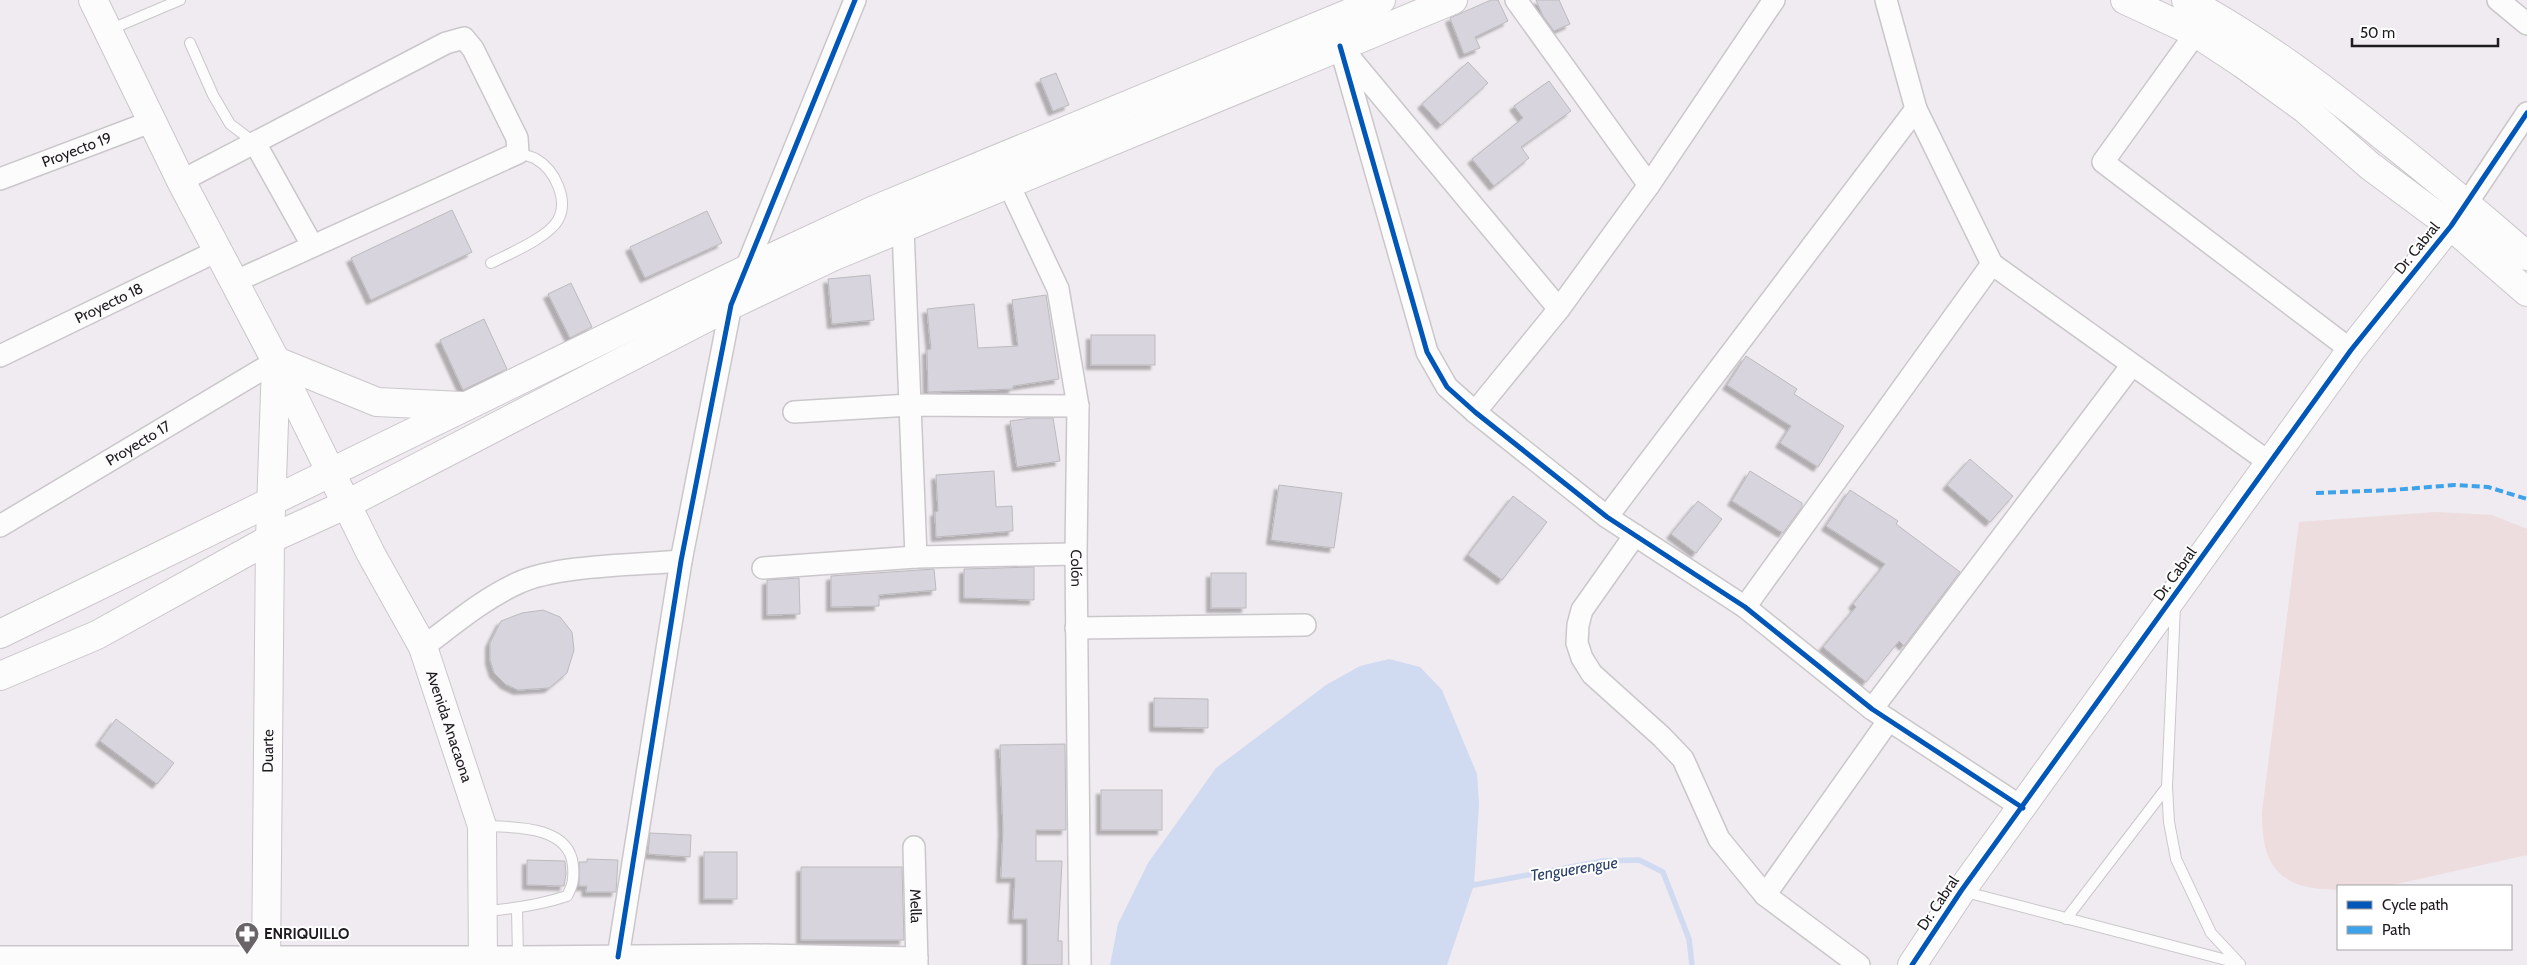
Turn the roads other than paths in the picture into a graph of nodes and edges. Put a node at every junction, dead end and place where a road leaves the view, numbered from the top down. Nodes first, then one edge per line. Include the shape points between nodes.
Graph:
1 (93, 0) edge
2 (180, 0) edge
3 (855, 0) edge
4 (1453, 0) edge
5 (1516, 0) edge
6 (1774, 0) edge
7 (1886, 0) edge
8 (2125, 0) edge
9 (2186, 0) edge
10 (2498, 0) edge
11 (1368, 3) edge
12 (2527, 24) edge
13 (108, 30) junction
14 (2196, 33) junction
15 (190, 43) dead end
16 (1340, 46) junction
17 (1916, 109) junction
18 (2527, 113) edge
19 (153, 120) junction
20 (255, 143) junction
21 (518, 153) junction
22 (0, 179) edge
23 (181, 181) junction
24 (1008, 183) junction
25 (1649, 186) junction
26 (2467, 203) junction
27 (2451, 226) junction
28 (903, 228) junction
29 (312, 245) junction
30 (218, 251) junction
31 (2527, 256) edge
32 (491, 263) dead end
33 (1992, 264) junction
34 (743, 271) junction
35 (234, 282) junction
36 (2527, 292) edge
37 (731, 305) junction
38 (1559, 309) junction
39 (2351, 350) junction
40 (0, 356) edge
41 (276, 361) junction
42 (2132, 365) junction
43 (910, 405) junction
44 (466, 406) junction
45 (1078, 406) junction
46 (794, 412) dead end
47 (1475, 412) junction
48 (2270, 463) junction
49 (331, 472) junction
50 (272, 501) junction
51 (347, 504) junction
52 (1607, 517) junction
53 (0, 526) edge
54 (1635, 535) junction
55 (270, 539) junction
56 (1076, 554) junction
57 (916, 557) junction
58 (681, 561) junction
59 (762, 568) dead end
60 (122, 574) junction
61 (2176, 595) junction
62 (1745, 607) junction
63 (140, 611) junction
64 (1305, 625) dead end
65 (1076, 628) junction
66 (0, 634) edge
67 (423, 647) junction
68 (0, 676) edge
69 (1881, 715) junction
70 (2167, 787) junction
71 (2023, 808) junction
72 (482, 826) junction
73 (914, 848) dead end
74 (1960, 891) junction
75 (1765, 895) junction
76 (517, 909) junction
77 (483, 911) junction
78 (2066, 919) junction
79 (0, 957) edge
80 (518, 957) junction
81 (618, 957) junction
82 (266, 960) edge
83 (756, 960) edge
84 (102, 961) edge
85 (483, 961) edge
86 (917, 961) edge
87 (2242, 964) edge
88 (1080, 965) edge
89 (1860, 965) edge
90 (1912, 965) edge

1 - 13 main road, Avenida Anacaona
2 - 13 lane
3 - 34 street
4 - 16 main road
5 - 25 street
6 - 25 street
7 - 17 street
8 - 14 main road
9 - 26 main road via 2313,80
10 - 12 street
11 - 34 main road via 874,210
13 - 19 main road, Avenida Anacaona
14 - 27 main road via 2304,110 2370,166
14 - 39 street via 2103,162
15 - 20 lane via 230,124
16 - 24 main road
16 - 38 street
16 - 47 street via 1427,352 1447,386
17 - 33 street
17 - 52 street
18 - 26 street
19 - 22 street, Proyecto 19
19 - 23 main road, Avenida Anacaona
20 - 21 street via 446,43 464,38 473,49 517,138
20 - 23 street
20 - 29 street
21 - 29 street
21 - 32 lane via 537,160 556,179 562,198 558,220 538,239
23 - 30 main road, Avenida Anacaona
24 - 28 main road
24 - 45 street, Colón via 1058,289
25 - 38 street
26 - 27 main road, Dr. Cabral
26 - 31 main road
27 - 36 main road
27 - 39 main road, Dr. Cabral
28 - 37 main road via 832,257
28 - 43 street
29 - 35 street
30 - 35 main road, Avenida Anacaona
30 - 40 street, Proyecto 18
33 - 42 street
33 - 62 street
34 - 37 street
34 - 44 main road
35 - 41 main road, Avenida Anacaona
37 - 51 main road
37 - 58 street
38 - 47 street
39 - 48 main road, Dr. Cabral
41 - 44 main road via 377,402
41 - 49 main road, Avenida Anacaona
41 - 50 main road, Duarte
41 - 53 street, Proyecto 17
42 - 48 street
42 - 69 street
43 - 45 street
43 - 46 street
43 - 57 street
44 - 49 main road
45 - 56 street, Colón
47 - 52 street
48 - 61 main road, Dr. Cabral
49 - 50 main road
49 - 51 main road, Avenida Anacaona
50 - 55 main road, Duarte
50 - 60 main road
51 - 55 main road
51 - 67 main road, Avenida Anacaona
52 - 54 street
54 - 62 street
54 - 75 street via 1582,610 1577,642 1582,658 1592,674 1683,759 1719,839
55 - 63 main road
55 - 82 main road, Duarte
56 - 57 street
56 - 65 street, Colón
57 - 59 street
58 - 67 street via 559,572 520,582 487,599
58 - 81 street
60 - 63 main road
60 - 66 main road
61 - 70 lane
61 - 71 main road, Dr. Cabral
62 - 69 street
63 - 68 main road via 97,635
64 - 65 street
65 - 88 street, Colón
67 - 72 main road, Avenida Anacaona
69 - 71 street
69 - 75 street
70 - 78 lane
70 - 87 lane via 2176,859 2211,933
71 - 74 main road, Dr. Cabral
72 - 76 lane via 527,828 554,836 572,857 574,883 567,896
72 - 77 main road, Avenida Anacaona
73 - 86 street, Mella
74 - 78 lane
74 - 90 main road, Dr. Cabral
75 - 89 street
76 - 77 lane
76 - 80 lane
77 - 85 main road, Avenida Anacaona
78 - 87 lane
79 - 84 street
80 - 81 street
80 - 85 street
81 - 83 street
82 - 84 street
82 - 85 street
83 - 86 street

